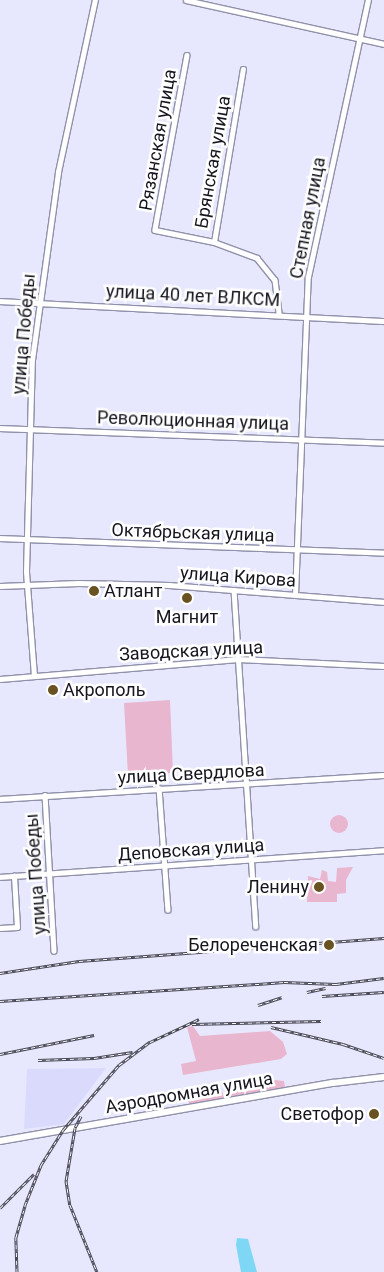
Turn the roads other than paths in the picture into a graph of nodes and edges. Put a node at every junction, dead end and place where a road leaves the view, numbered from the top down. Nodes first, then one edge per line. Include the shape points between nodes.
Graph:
1 (95, 0) edge
2 (186, 0) edge
3 (368, 0) edge
4 (360, 39) junction
5 (384, 44) edge
6 (187, 54) dead end
7 (243, 69) dead end
8 (214, 242) junction
9 (0, 301) edge
10 (38, 303) junction
11 (279, 313) junction
12 (309, 315) junction
13 (384, 321) edge
14 (0, 428) edge
15 (31, 429) junction
16 (302, 440) junction
17 (384, 443) edge
18 (0, 538) edge
19 (28, 539) junction
20 (298, 551) junction
21 (384, 553) edge
22 (27, 584) junction
23 (0, 586) edge
24 (234, 590) junction
25 (295, 595) junction
26 (384, 602) edge
27 (238, 659) junction
28 (384, 666) edge
29 (34, 676) junction
30 (0, 679) edge
31 (384, 775) edge
32 (246, 785) junction
33 (159, 788) junction
34 (45, 795) junction
35 (0, 799) edge
36 (384, 850) edge
37 (251, 858) junction
38 (165, 866) junction
39 (48, 873) junction
40 (14, 876) junction
41 (0, 877) edge
42 (168, 910) dead end
43 (256, 926) dead end
44 (0, 928) edge
45 (54, 951) dead end
46 (384, 1077) edge
47 (0, 1141) edge

1 - 10 street, улица Победы via 64,140
2 - 4 street
3 - 4 street, Степная улица
4 - 5 street
4 - 12 street, Степная улица via 311,261
6 - 8 street, Рязанская улица via 156,230
7 - 8 street, Брянская улица
8 - 11 street, Брянская улица via 257,258 267,267 274,280
9 - 10 street, улица 40 лет ВЛКСМ
10 - 11 street, улица 40 лет ВЛКСМ
10 - 15 street, улица Победы via 32,360
11 - 12 street, улица 40 лет ВЛКСМ
12 - 13 street, улица 40 лет ВЛКСМ
12 - 16 street, Степная улица
14 - 15 street, Революционная улица
15 - 16 street, Революционная улица
15 - 19 street, улица Победы
16 - 17 street, Революционная улица
16 - 20 street, Степная улица
18 - 19 street, Октябрьская улица
19 - 20 street, Октябрьская улица
19 - 22 street, улица Победы
20 - 21 street, Октябрьская улица
20 - 25 street, Степная улица
22 - 23 street, улица Кирова
22 - 24 street, улица Кирова via 169,585
22 - 29 street, улица Победы
24 - 25 street, улица Кирова
24 - 27 street
25 - 26 street, улица Кирова
27 - 28 street, Заводская улица
27 - 29 street, Заводская улица
27 - 32 street
29 - 30 street, Заводская улица
31 - 32 street, улица Свердлова
32 - 33 street, улица Свердлова
32 - 37 street
33 - 34 street, улица Свердлова
33 - 38 street
34 - 35 street, улица Свердлова
34 - 39 street, улица Победы
36 - 37 street, Деповская улица
37 - 38 street, Деповская улица
37 - 43 street
38 - 39 street, Деповская улица
38 - 42 street
39 - 40 street, Деповская улица
39 - 45 street, улица Победы
40 - 41 street, Деповская улица
40 - 44 street via 17,927
46 - 47 main road, Аэродромная улица

